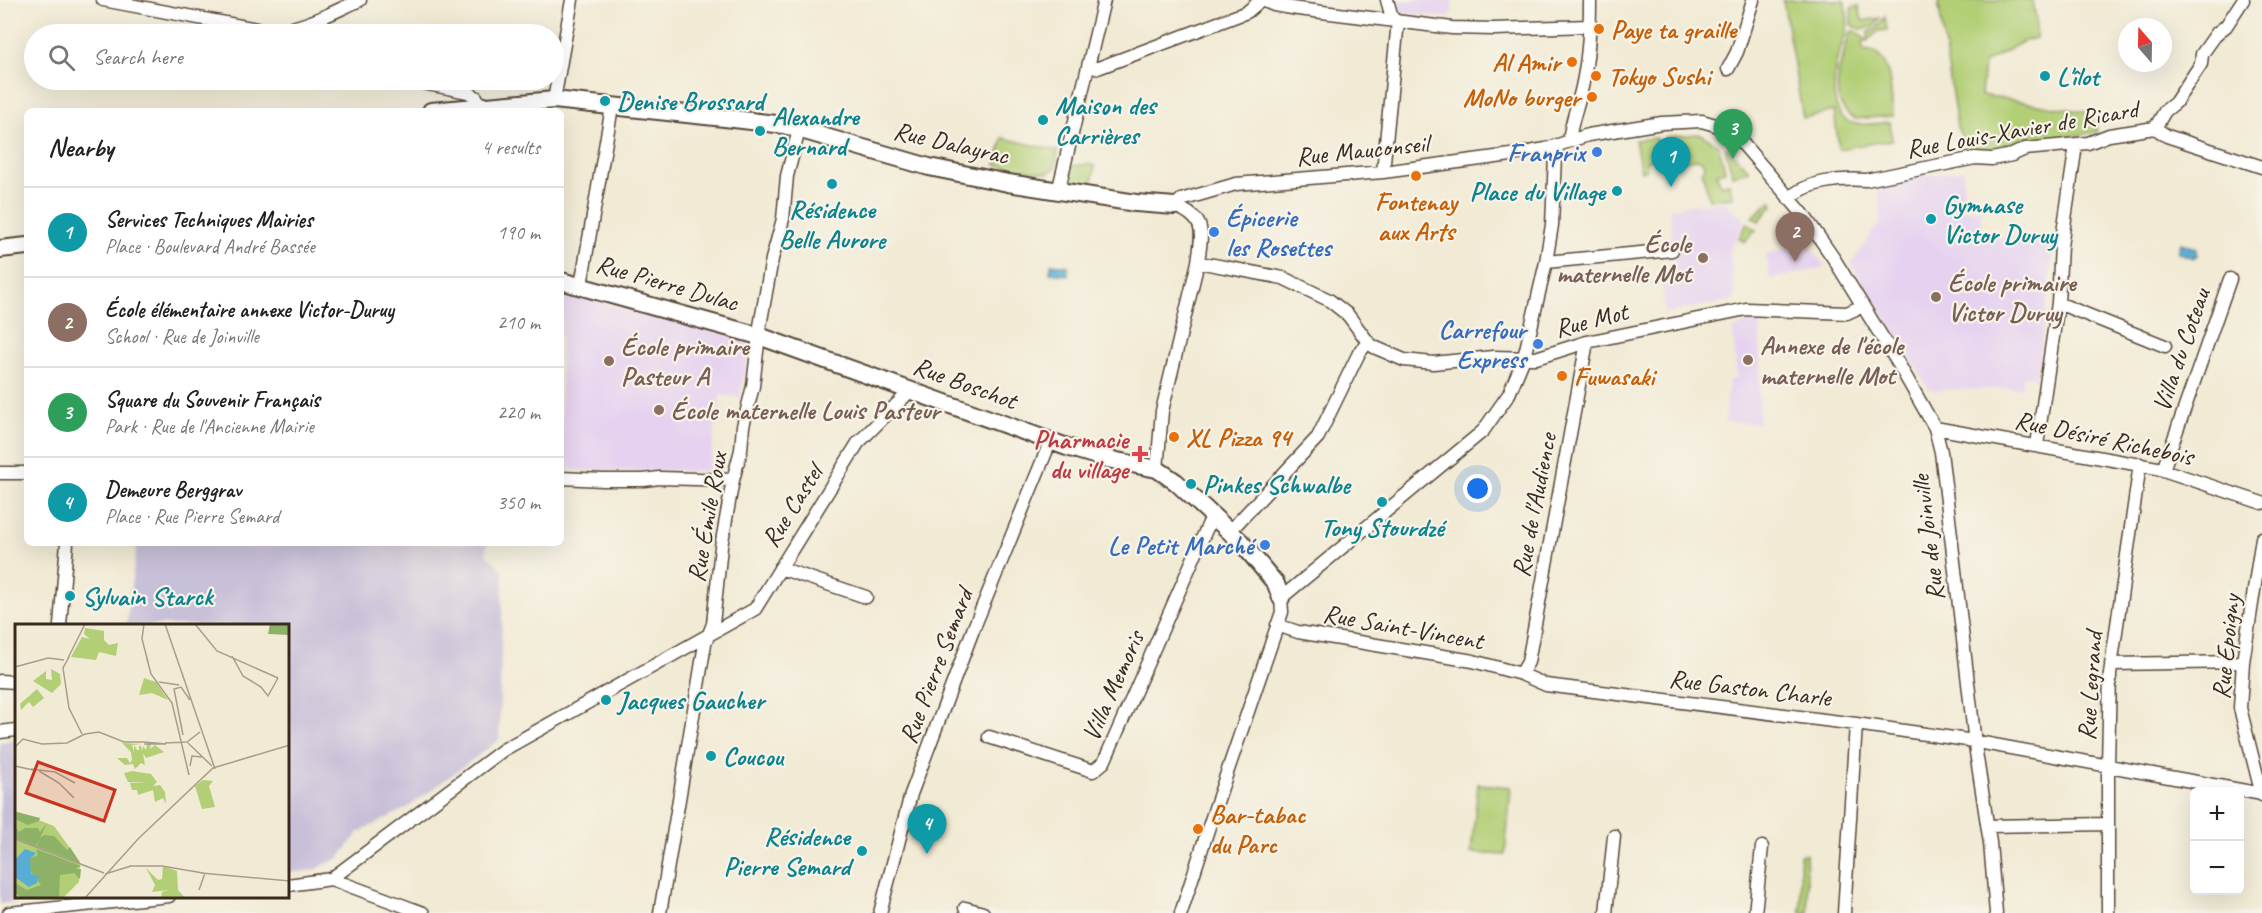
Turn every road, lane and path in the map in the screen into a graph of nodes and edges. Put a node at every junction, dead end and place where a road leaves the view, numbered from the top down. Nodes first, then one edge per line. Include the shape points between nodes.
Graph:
1 (103, 0) edge
2 (360, 0) edge
3 (572, 0) edge
4 (1104, 0) edge
5 (1262, 0) edge
6 (1387, 0) edge
7 (1753, 0) edge
8 (2243, 0) edge
9 (1591, 1) edge
10 (1395, 21) junction
11 (231, 24) edge
12 (306, 24) edge
13 (1590, 26) junction
14 (564, 44) edge
15 (1089, 67) junction
16 (1728, 69) dead end
17 (458, 90) edge
18 (556, 90) edge
19 (554, 100) junction
20 (481, 106) junction
21 (612, 107) junction
22 (461, 108) edge
23 (2155, 128) junction
24 (799, 130) junction
25 (1563, 143) junction
26 (2076, 145) junction
27 (2262, 167) edge
28 (1383, 172) junction
29 (1058, 192) junction
30 (1789, 199) junction
31 (1175, 206) junction
32 (24, 246) edge
33 (0, 249) edge
34 (1672, 250) dead end
35 (1198, 262) junction
36 (1546, 262) junction
37 (2230, 279) dead end
38 (564, 282) edge
39 (581, 285) junction
40 (2058, 303) junction
41 (1862, 306) junction
42 (759, 336) junction
43 (1368, 342) junction
44 (1587, 342) junction
45 (2165, 346) dead end
46 (1524, 358) junction
47 (910, 391) junction
48 (1935, 428) junction
49 (1051, 440) junction
50 (2037, 445) junction
51 (2140, 464) junction
52 (1157, 469) junction
53 (2163, 470) junction
54 (0, 472) edge
55 (24, 473) edge
56 (564, 478) edge
57 (733, 480) junction
58 (2262, 503) edge
59 (1214, 517) junction
60 (1230, 531) junction
61 (2262, 538) edge
62 (67, 546) edge
63 (780, 568) junction
64 (866, 597) dead end
65 (1281, 598) junction
66 (60, 624) edge
67 (1277, 625) junction
68 (709, 636) junction
69 (2243, 662) junction
70 (2111, 664) junction
71 (1521, 674) junction
72 (0, 681) edge
73 (15, 682) edge
74 (1856, 724) junction
75 (15, 730) edge
76 (0, 732) edge
77 (990, 737) dead end
78 (1975, 741) junction
79 (2108, 766) junction
80 (2262, 794) edge
81 (2108, 824) junction
82 (1988, 826) junction
83 (1614, 836) dead end
84 (1762, 847) dead end
85 (331, 879) junction
86 (290, 885) edge
87 (160, 898) edge
88 (965, 908) dead end
89 (9, 913) edge
90 (423, 913) edge
91 (660, 913) edge
92 (880, 913) edge
93 (983, 913) edge
94 (1181, 913) edge
95 (1606, 913) edge
96 (1755, 913) edge
97 (1844, 913) edge
98 (1996, 913) edge
99 (2108, 913) edge

1 - 11 street
2 - 12 street
3 - 14 street
4 - 15 street
5 - 10 street via 1282,7
5 - 15 street via 1247,12 1098,68
6 - 10 street
7 - 16 street
8 - 23 street via 2202,54 2201,64
9 - 13 street
10 - 13 street via 1452,28
10 - 28 street
13 - 25 street via 1582,86
15 - 29 street
17 - 20 street via 476,97
18 - 19 street
19 - 20 main road, Rue Dalayrac
19 - 21 main road, Rue Dalayrac
20 - 22 main road, Rue Dalayrac
21 - 24 main road, Rue Dalayrac via 744,120
21 - 39 street
23 - 26 street, Rue Louis-Xavier de Ricard
23 - 27 street, Rue Louis-Xavier de Ricard via 2167,136
24 - 29 main road, Rue Dalayrac via 929,167
24 - 42 street, Rue Émile Roux via 787,176 783,219
25 - 28 street, Rue Mauconseil via 1511,155
25 - 30 street, Rue Mauconseil via 1662,123 1702,121 1729,132 1743,143
25 - 36 street via 1556,156
26 - 30 street, Rue Louis-Xavier de Ricard via 2025,149 1992,159 1976,158 1866,180 1813,185
26 - 40 street via 2061,246
28 - 31 street, Rue Mauconseil via 1236,184 1186,197
29 - 31 main road, Rue Dalayrac
30 - 41 street, Rue de Joinville via 1829,251
31 - 35 street via 1196,217 1202,236
32 - 33 main road
34 - 36 street
35 - 43 street via 1283,278 1319,294 1348,315
35 - 52 street via 1162,411
36 - 46 street
37 - 53 street, Villa du Coteau
38 - 39 main road, Rue Pierre Dulac
39 - 42 main road, Rue Pierre Dulac
40 - 45 street
40 - 50 street
41 - 44 street, Rue Mot via 1846,313 1746,309
41 - 48 street, Rue de Joinville
42 - 47 main road, Rue Boschot
42 - 57 street, Rue Émile Roux via 739,465
43 - 46 street, Rue Mot via 1404,360 1433,363
43 - 60 street via 1314,442
44 - 46 street, Rue Mot
44 - 71 street, Rue de l'Audience via 1528,662
46 - 65 street via 1509,394 1483,431
47 - 49 main road, Rue Boschot
47 - 63 street, Rue Castel via 858,443
48 - 50 street, Rue Désiré Richebois
48 - 78 street, Rue de Joinville
49 - 52 main road, Rue Boschot via 1107,459
49 - 92 street, Rue Pierre Semard via 911,794
50 - 51 street, Rue Désiré Richebois
51 - 53 street, Rue Désiré Richebois
51 - 70 street, Rue Legrand
52 - 59 main road
53 - 58 street, Rue Désiré Richebois
54 - 55 street
56 - 57 street
57 - 68 street, Rue Émile Roux
59 - 60 main road
59 - 77 street, Villa Memoris via 1104,762 1093,771
60 - 65 main road via 1276,584
61 - 69 street, Rue Epoigny
62 - 66 street
63 - 64 street
63 - 68 street, Rue Castel via 755,609
65 - 67 street via 1282,612
67 - 71 street, Rue Saint-Vincent via 1298,632 1473,661
67 - 94 street
68 - 85 street, Rue Castel via 503,750
68 - 91 street, Rue Émile Roux
69 - 70 street
69 - 80 street, Rue Epoigny via 2240,708
70 - 79 street, Rue Legrand
71 - 74 street, Rue Gaston Charle via 1546,686
72 - 73 street
74 - 78 street, Rue Gaston Charle
74 - 97 street
75 - 76 street
78 - 79 street, Rue Gaston Charle
78 - 82 street, Rue de Joinville
79 - 80 street, Rue Gaston Charle
79 - 81 street, Rue Legrand
81 - 82 street
81 - 99 street, Rue Legrand
82 - 98 street, Rue de Joinville
83 - 95 street
84 - 96 street
85 - 86 street
85 - 90 street
87 - 89 street
88 - 93 street

